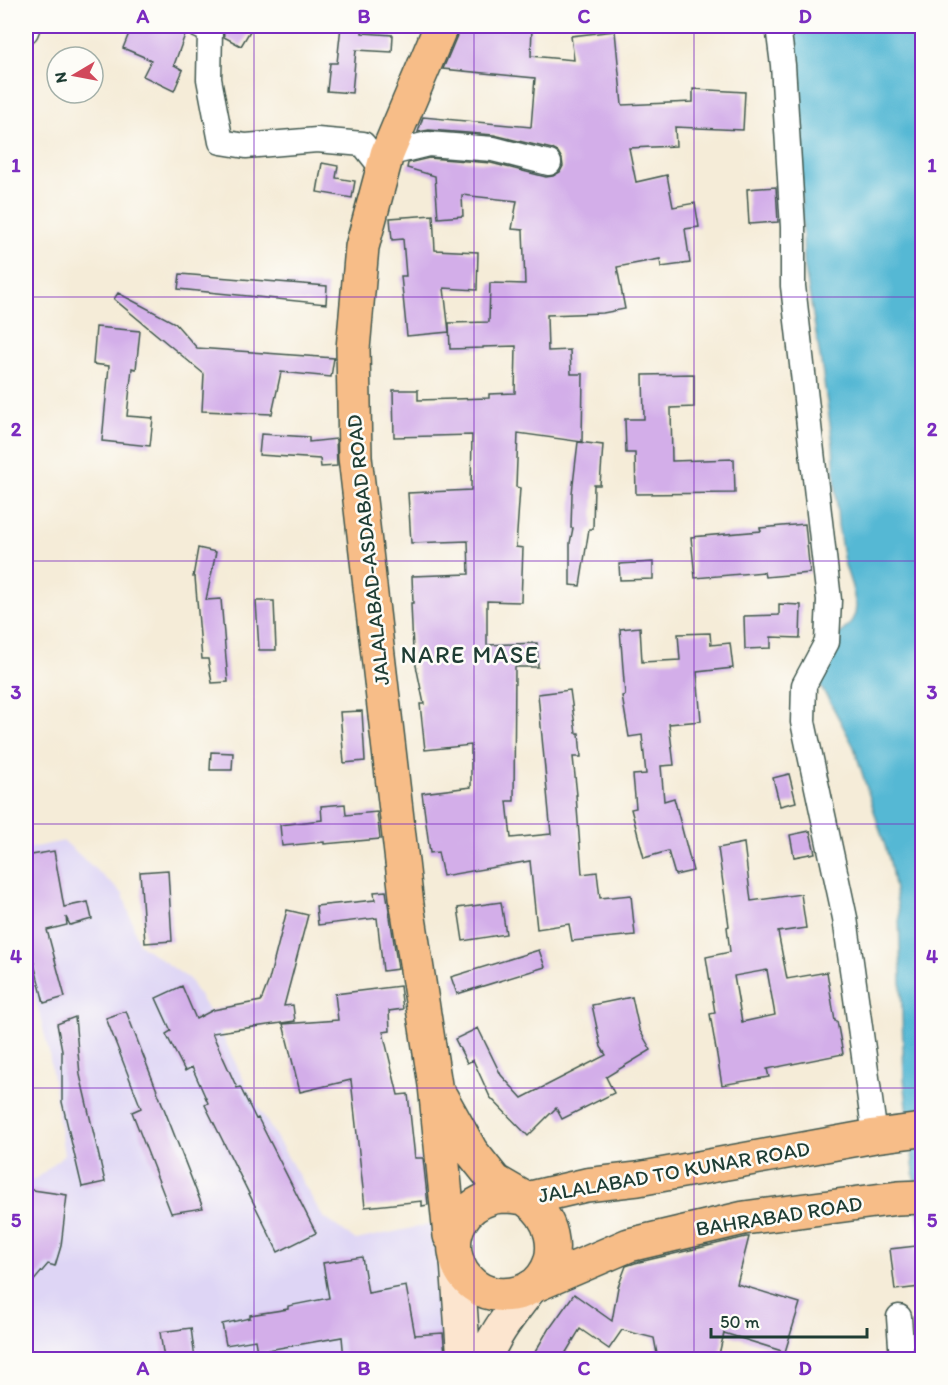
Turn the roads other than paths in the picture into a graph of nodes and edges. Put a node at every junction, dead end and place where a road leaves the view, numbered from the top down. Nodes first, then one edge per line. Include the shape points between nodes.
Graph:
1 (28, 26) edge
2 (199, 26) edge
3 (441, 26) edge
4 (778, 26) edge
5 (26, 31) edge
6 (385, 161) junction
7 (549, 163) dead end
8 (435, 1085) junction
9 (899, 1133) edge
10 (915, 1197) edge
11 (526, 1199) junction
12 (455, 1251) junction
13 (531, 1287) junction
14 (899, 1317) dead end
15 (464, 1359) edge
16 (485, 1359) edge
17 (902, 1359) edge

1 - 5 street
2 - 6 street via 210,31 208,80 221,142 246,146 317,140 363,144
3 - 6 main road, JALALABAD-ASDABAD ROAD
4 - 9 street via 793,226 793,286 829,600 827,642 804,685 803,722 845,918
6 - 7 street via 428,144 493,149
6 - 8 main road, JALALABAD-ASDABAD ROAD via 362,247 353,349 355,457 407,905
8 - 11 main road, JALALABAD TO KUNAR ROAD via 471,1151 495,1181
8 - 12 main road, JALALABAD-ASDABAD ROAD via 450,1236
9 - 11 main road, JALALABAD TO KUNAR ROAD via 586,1185
10 - 13 main road, BAHRABAD ROAD via 744,1218 629,1245
11 - 12 main road via 494,1197 479,1203 458,1226
11 - 13 main road via 546,1221 553,1250 550,1264
12 - 13 main road via 464,1275 488,1293 518,1294
12 - 15 main road
13 - 16 main road
14 - 17 street

